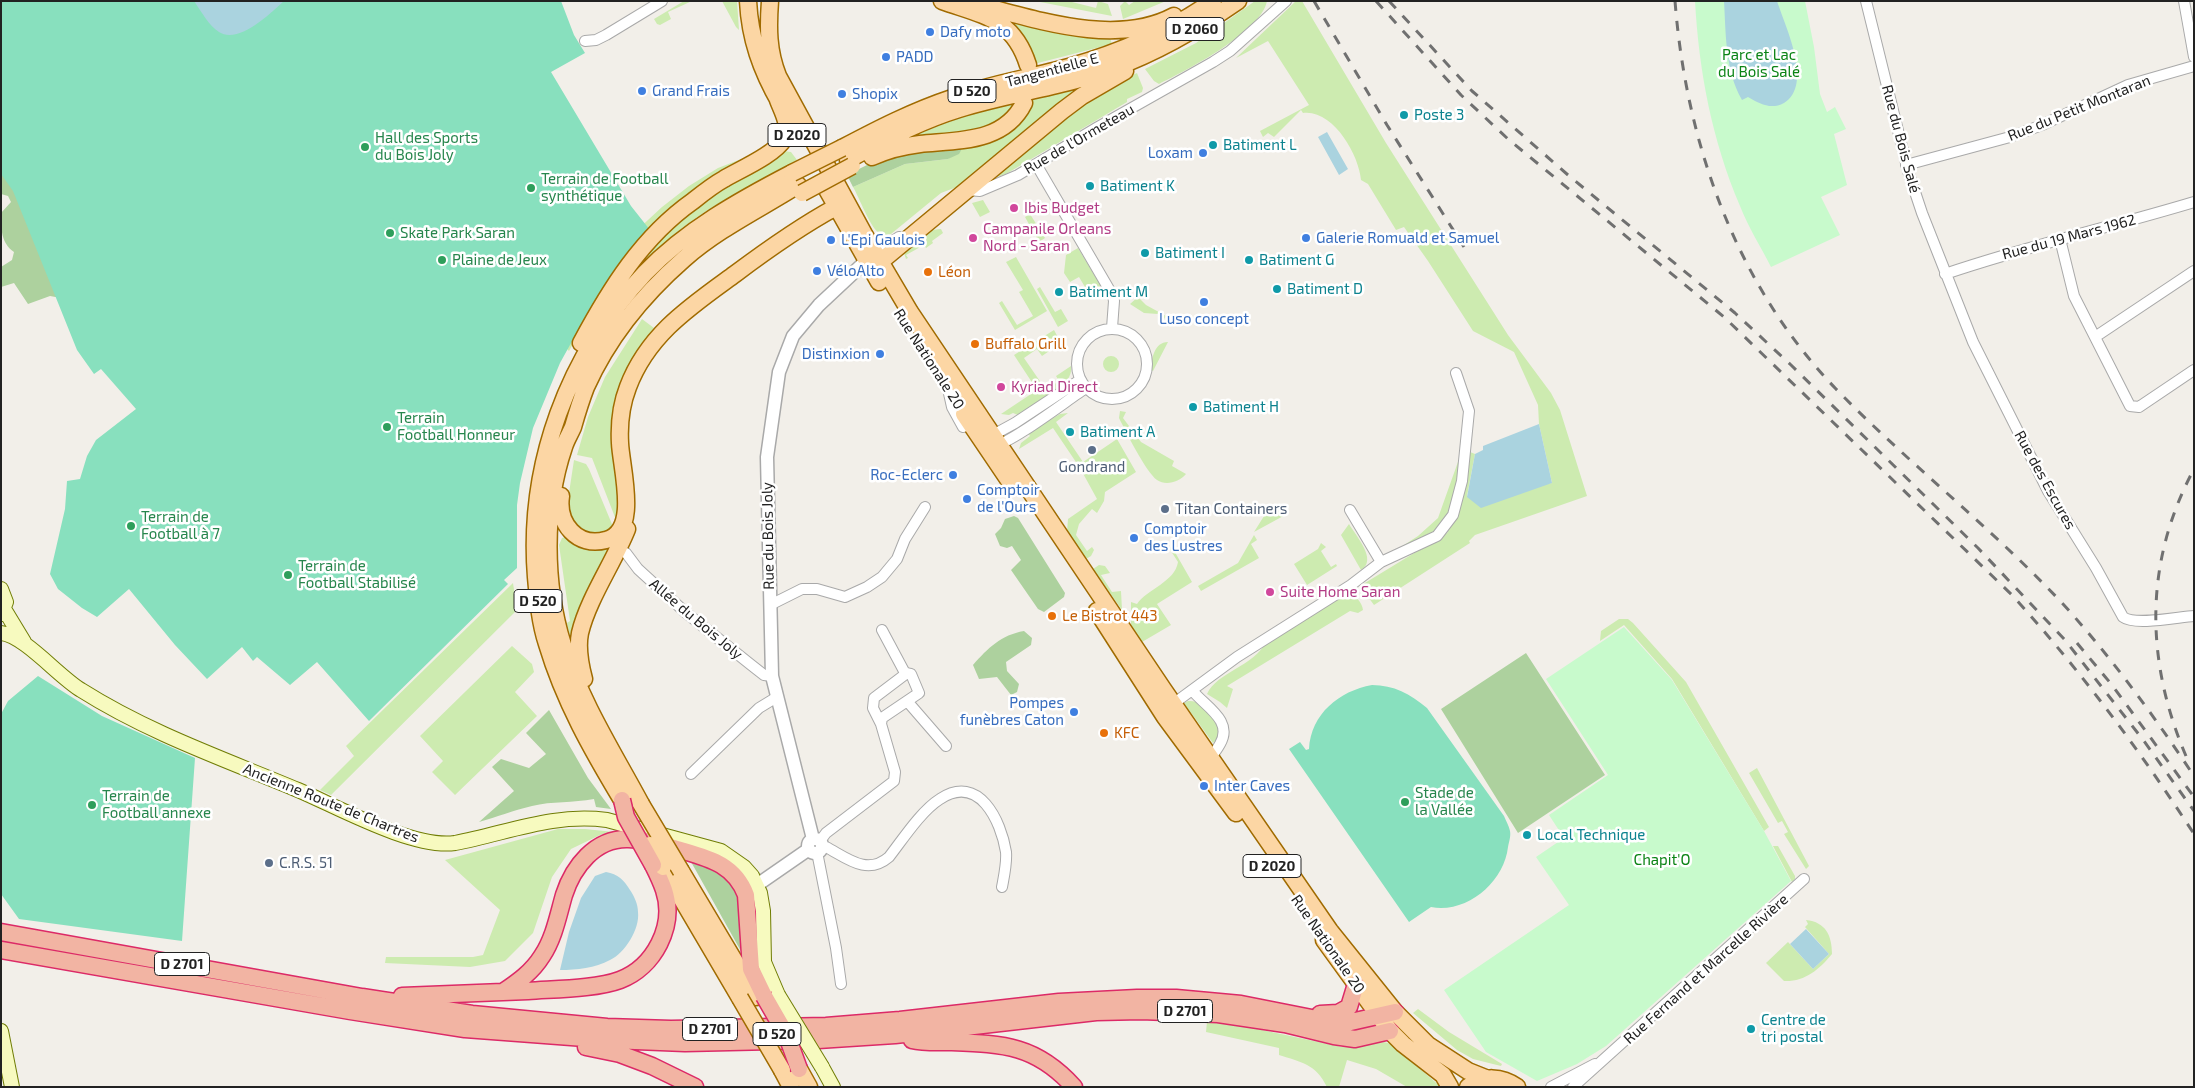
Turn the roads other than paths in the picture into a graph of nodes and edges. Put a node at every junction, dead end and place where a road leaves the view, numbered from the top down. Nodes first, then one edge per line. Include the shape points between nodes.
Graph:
1 (662, 1) edge
2 (748, 1) edge
3 (770, 1) edge
4 (942, 1) edge
5 (964, 1) edge
6 (1238, 1) edge
7 (1286, 1) edge
8 (1866, 1) edge
9 (2184, 1) edge
10 (1209, 4) edge
11 (1146, 40) junction
12 (585, 41) dead end
13 (2194, 57) edge
14 (1028, 65) dead end
15 (1114, 66) junction
16 (2194, 66) edge
17 (778, 100) junction
18 (1024, 103) dead end
19 (847, 158) junction
20 (1036, 164) junction
21 (1906, 165) junction
22 (797, 184) junction
23 (967, 189) junction
24 (2194, 202) edge
25 (836, 207) junction
26 (2060, 239) junction
27 (874, 258) junction
28 (2194, 271) edge
29 (1945, 274) junction
30 (1112, 328) junction
31 (2096, 337) junction
32 (2194, 370) edge
33 (1456, 372) dead end
34 (1083, 384) junction
35 (568, 387) junction
36 (572, 427) junction
37 (992, 442) junction
38 (621, 456) junction
39 (925, 507) dead end
40 (1350, 510) dead end
41 (626, 553) dead end
42 (1381, 562) junction
43 (1, 580) edge
44 (3, 592) edge
45 (770, 606) junction
46 (3, 611) edge
47 (2194, 616) edge
48 (882, 630) dead end
49 (1, 633) edge
50 (26, 645) junction
51 (907, 673) junction
52 (772, 676) junction
53 (1192, 690) junction
54 (777, 697) junction
55 (907, 701) junction
56 (589, 709) junction
57 (1173, 712) junction
58 (881, 724) junction
59 (946, 746) dead end
60 (1202, 758) junction
61 (691, 774) dead end
62 (622, 800) joint
63 (816, 846) junction
64 (658, 866) junction
65 (1804, 879) dead end
66 (757, 885) junction
67 (1002, 887) dead end
68 (1, 932) edge
69 (1, 950) edge
70 (841, 984) dead end
71 (1356, 984) junction
72 (503, 992) junction
73 (760, 996) junction
74 (362, 997) junction
75 (1396, 1012) junction
76 (1297, 1013) junction
77 (1379, 1016) junction
78 (1, 1030) edge
79 (1390, 1031) junction
80 (895, 1035) junction
81 (569, 1038) junction
82 (1606, 1057) junction
83 (799, 1069) joint
84 (1488, 1078) junction
85 (1576, 1086) edge
86 (12, 1087) edge
87 (694, 1087) edge
88 (791, 1087) edge
89 (809, 1087) edge
90 (833, 1087) edge
91 (1074, 1087) edge
92 (1450, 1087) edge
93 (1468, 1087) edge
94 (1517, 1087) edge
95 (1551, 1087) edge

1 - 12 street via 606,35
2 - 17 main road, Rue Nationale 20 / D 2020 via 754,45
3 - 27 main road, Rue Nationale 20 / D 2020 via 768,34 778,75
4 - 14 main road via 1003,25 1020,43
5 - 11 main road via 1062,25
6 - 11 main road, D 2060 via 1213,18
7 - 20 street, Rue de l'Ormeteau via 1230,51
8 - 21 street, Rue du Bois Salé
9 - 13 street
10 - 11 main road via 1185,10
11 - 15 main road, Tangentielle E / D 520
11 - 15 main road
15 - 19 main road, D 520 via 1064,83 959,109
15 - 23 main road
16 - 21 street, Rue du Petit Montaran via 2128,85 2010,137
17 - 25 main road, Rue Nationale 20 / D 2020
17 - 35 main road via 786,124 784,141 690,202 632,259 571,362
18 - 19 main road via 1012,121 985,137
19 - 22 main road, D 520
20 - 23 street, Rue de l'Ormeteau via 983,190
20 - 30 street via 1113,296
21 - 29 street, Rue du Bois Salé
22 - 35 main road, D 520 via 743,200 702,225 646,272 600,331
22 - 36 main road, D 520 via 685,258 636,309 607,349 587,386
23 - 27 main road
24 - 26 street, Rue du 19 Mars 1962
25 - 27 main road, Rue Nationale 20 / D 2020
25 - 38 main road via 703,296 655,338 627,390 620,426
26 - 29 street, Rue du 19 Mars 1962
26 - 31 street via 2074,296
27 - 37 main road, Rue Nationale 20 / D 2020
27 - 37 main road, Rue Nationale 20 / D 2020 via 948,389
27 - 45 street, Rue du Bois Joly via 804,320 793,336 779,372 767,458
28 - 31 street
29 - 47 street, Rue des Escures via 1973,342 2016,429 2117,609 2126,619 2138,621
30 - 34 street via 1095,333 1082,345 1077,363
30 - 34 street via 1132,335 1142,346 1146,355 1145,376 1133,392 1119,400 1101,398
31 - 32 street via 2130,406 2139,407
33 - 42 street via 1469,412 1462,481 1452,515 1437,536
34 - 37 street
35 - 62 main road, D 520 via 545,456 537,506 534,544 538,603 563,691 586,740
36 - 38 main road via 560,507 564,522 578,536 592,541 613,538 625,521 627,507
36 - 56 main road, D 520 via 564,447 552,501 550,572 563,644
37 - 57 main road, Rue Nationale 20 / D 2020 via 1157,693
38 - 56 main road via 631,496 630,520 580,632 579,651 584,680 589,689
39 - 45 street via 897,559 882,577 867,588 845,597 817,589 802,589
40 - 42 street
41 - 52 street, Allée du Bois Joly via 638,569 686,612 764,675
42 - 53 street
43 - 44 street
44 - 46 main road via 6,602
45 - 52 street, Rue du Bois Joly
46 - 50 main road, Ancienne Route de Chartres
48 - 51 street
49 - 50 main road, Ancienne Route de Chartres
50 - 66 main road, Ancienne Route de Chartres via 79,689 141,725 416,839 447,844 557,820 607,820 721,851 738,861
51 - 55 street via 911,674 918,693
51 - 58 street via 874,698 873,708
52 - 54 street, Rue du Bois Joly
53 - 57 street
53 - 60 street via 1213,709 1222,725 1222,740 1216,752
54 - 61 street via 759,708
54 - 63 street, Rue du Bois Joly
55 - 58 street via 882,718
55 - 59 street
56 - 73 main road, D 520, bridge via 641,804
57 - 60 main road, Rue Nationale 20 / D 2020
58 - 63 street via 895,772 894,781 826,834
60 - 71 main road, Rue Nationale 20 / D 2020 via 1226,800
60 - 75 main road, Rue Nationale 20 / D 2020 via 1330,931
62 - 64 highway, bridge via 626,817
63 - 66 street
63 - 67 street via 826,847 856,864 879,864 889,857 938,800 964,792 986,803 998,822 1006,854
63 - 70 street
64 - 72 highway via 667,904 666,920 660,943 642,968 619,981
64 - 73 main road, D 520
65 - 82 street, Rue Fernand et Marcelle Rivière
66 - 73 main road, Ancienne Route de Chartres via 762,901 764,962
68 - 74 highway, D 2701
69 - 81 highway, D 2701 via 465,1029
71 - 76 highway, D 2701 via 1351,1004 1345,1010 1338,1013
71 - 77 main road, Rue Nationale 20 / D 2020
72 - 73 highway via 526,976 543,955 578,865 604,845 628,839 706,857 732,871 746,895 752,969
72 - 74 highway
73 - 83 highway, bridge via 787,1036
73 - 88 main road, D 520, bridge via 782,1070
73 - 90 main road, Ancienne Route de Chartres, bridge via 822,1067
74 - 76 highway, D 2701 via 472,1014 671,1030 826,1026 1127,998 1176,998
75 - 77 highway, D 2701
75 - 84 main road, Rue Nationale 20 / D 2020 via 1428,1045 1450,1060
76 - 77 highway, D 2701 via 1342,1024
77 - 79 main road, Rue Nationale 20
78 - 86 main road
79 - 80 highway, D 2701 via 1355,1039 1218,1014 1140,1011 1096,1012
79 - 92 main road, Rue Nationale 20 via 1443,1075
80 - 81 highway, D 2701 via 752,1043
80 - 91 highway via 916,1041 999,1044 1023,1050 1044,1061
81 - 87 highway via 580,1046 620,1054 652,1066
82 - 85 street, Rue Fernand et Marcelle Rivière
82 - 95 street, Rue Fernand et Marcelle Rivière
83 - 89 main road
84 - 93 main road
84 - 94 main road, D 2020

